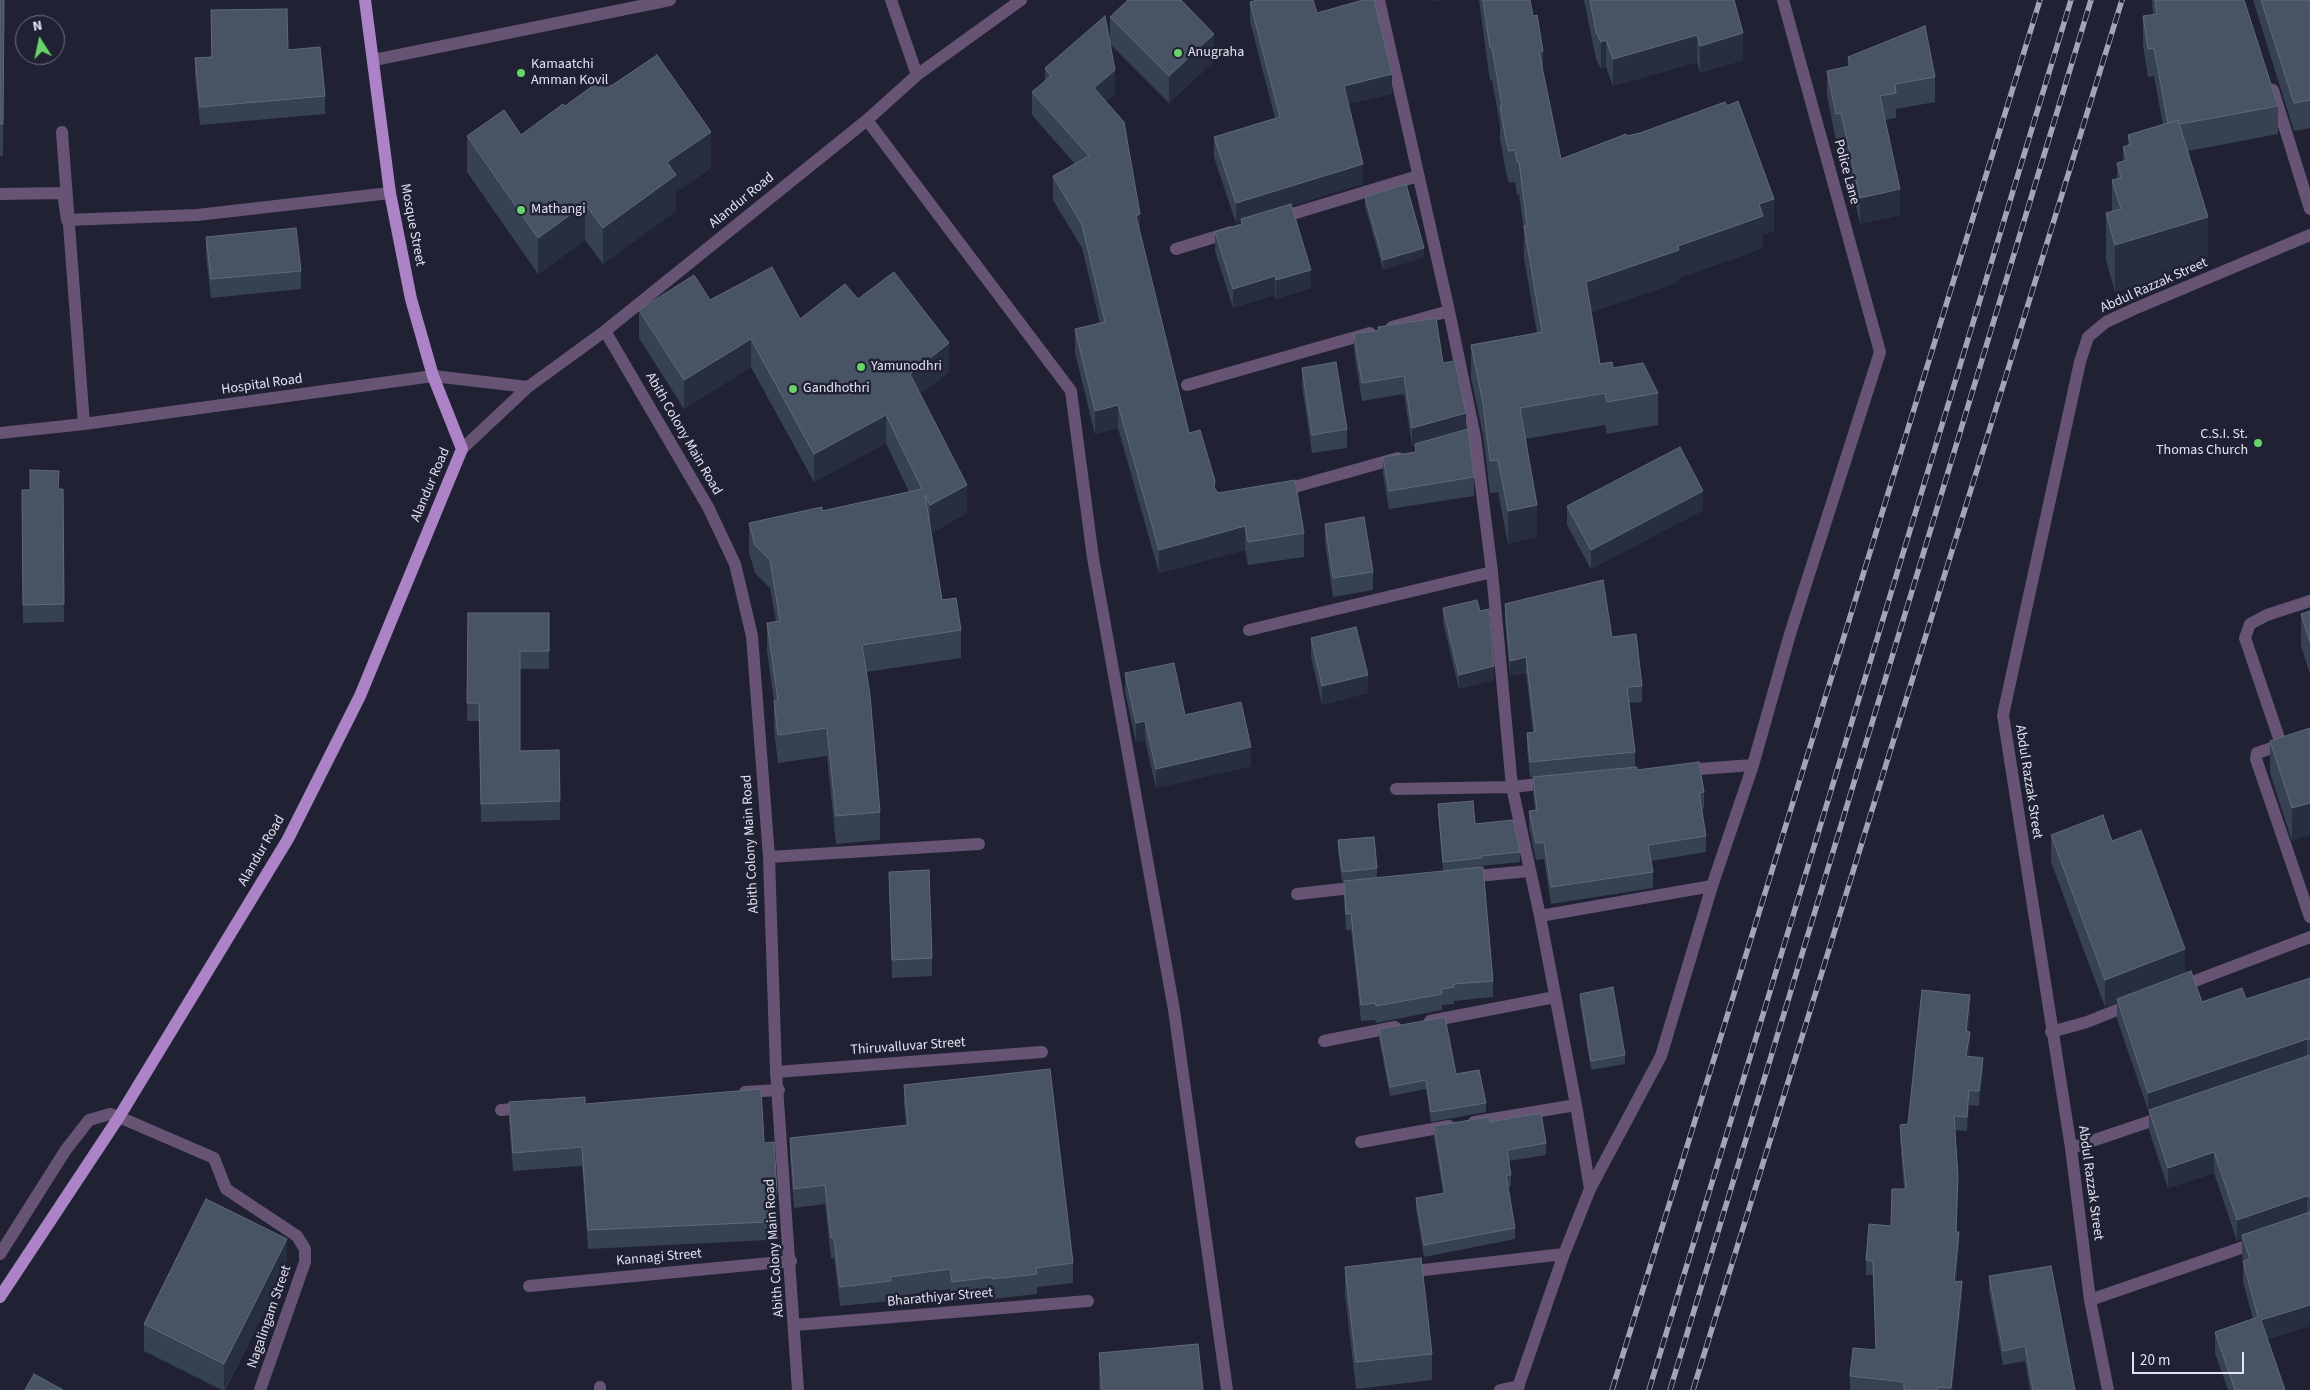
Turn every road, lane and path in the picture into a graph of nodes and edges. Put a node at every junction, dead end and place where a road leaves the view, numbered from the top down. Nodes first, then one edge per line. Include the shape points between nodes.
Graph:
1 (366, 0) edge
2 (670, 0) edge
3 (892, 0) edge
4 (1021, 0) edge
5 (1379, 0) edge
6 (1783, 0) edge
7 (374, 60) junction
8 (917, 75) junction
9 (2268, 76) edge
10 (867, 120) junction
11 (62, 132) dead end
12 (1418, 176) junction
13 (390, 193) junction
14 (0, 194) edge
15 (2310, 209) edge
16 (67, 220) junction
17 (1269, 221) edge
18 (1242, 229) edge
19 (2310, 235) edge
20 (1176, 249) dead end
21 (1449, 311) junction
22 (605, 331) junction
23 (433, 376) junction
24 (1187, 385) dead end
25 (528, 387) junction
26 (84, 424) junction
27 (0, 433) edge
28 (462, 448) junction
29 (1409, 455) edge
30 (1269, 494) edge
31 (1492, 572) junction
32 (2310, 601) edge
33 (1249, 630) dead end
34 (2310, 735) edge
35 (2280, 744) junction
36 (1753, 765) junction
37 (1668, 772) edge
38 (1561, 782) edge
39 (1512, 787) junction
40 (1396, 789) dead end
41 (979, 844) dead end
42 (769, 857) junction
43 (1530, 870) junction
44 (1452, 878) edge
45 (1374, 886) edge
46 (1712, 886) junction
47 (1297, 894) dead end
48 (1540, 916) junction
49 (2310, 917) edge
50 (2310, 937) edge
51 (2168, 991) edge
52 (1555, 997) junction
53 (2141, 1001) edge
54 (2051, 1032) junction
55 (1324, 1041) dead end
56 (1042, 1052) dead end
57 (776, 1072) junction
58 (779, 1090) junction
59 (729, 1094) edge
60 (1576, 1105) junction
61 (540, 1107) edge
62 (501, 1110) dead end
63 (2172, 1114) edge
64 (119, 1117) junction
65 (1361, 1142) dead end
66 (2071, 1148) junction
67 (1590, 1189) junction
68 (2273, 1236) edge
69 (0, 1254) edge
70 (1564, 1254) junction
71 (791, 1261) junction
72 (1398, 1273) edge
73 (529, 1286) dead end
74 (0, 1297) edge
75 (2090, 1300) junction
76 (1088, 1301) dead end
77 (795, 1325) junction
78 (1518, 1388) edge
79 (260, 1390) edge
80 (798, 1390) edge
81 (1227, 1390) edge
82 (1500, 1390) edge
83 (2108, 1390) edge

1 - 7 main road, Mosque Street
2 - 7 street
3 - 8 street
4 - 8 street, Alandur Road
5 - 12 street
6 - 36 street, Police Lane via 1880,352 1790,634
7 - 13 main road, Mosque Street
8 - 10 street, Alandur Road
9 - 15 street
10 - 22 street, Alandur Road
10 - 81 street via 1071,391 1093,558 1174,1010
11 - 16 street
12 - 17 street
12 - 21 street
13 - 16 street via 197,215
13 - 23 main road, Mosque Street via 411,299
14 - 16 street via 63,193
16 - 26 street
18 - 20 street
19 - 54 street, Abdul Razzak Street via 2134,309 2106,322 2088,336 2003,715
21 - 24 street
21 - 31 street
22 - 25 street, Alandur Road
22 - 42 street, Abith Colony Main Road via 708,507 735,564 752,636
23 - 25 street, Hospital Road
23 - 26 street, Hospital Road
23 - 28 main road, Mosque Street
25 - 28 street, Alandur Road
26 - 27 street, Hospital Road
28 - 64 main road, Alandur Road via 360,696 288,839
29 - 30 street
31 - 33 street
31 - 39 street
32 - 35 street via 2250,624 2246,638
34 - 35 street
35 - 49 street via 2257,753 2256,759
36 - 37 street
36 - 46 street
38 - 39 street
39 - 40 street
39 - 43 street
41 - 42 street
42 - 57 street, Abith Colony Main Road
43 - 44 street
43 - 48 street
45 - 47 street
46 - 48 street
46 - 67 street via 1661,1056
48 - 52 street
50 - 51 street
52 - 55 street
52 - 60 street
53 - 54 street
54 - 66 street, Abdul Razzak Street
56 - 57 street, Thiruvalluvar Street
57 - 58 street, Abith Colony Main Road
58 - 59 street
58 - 71 street, Abith Colony Main Road
60 - 65 street
60 - 67 street
61 - 62 street
63 - 66 street
64 - 69 street via 110,1114 89,1120 65,1151
64 - 74 main road, Alandur Road
64 - 79 street, Nagalingam Street via 214,1158 226,1189 297,1236 305,1249 305,1262
66 - 75 street, Abdul Razzak Street
67 - 70 street
68 - 75 street
70 - 72 street
70 - 78 street
71 - 73 street, Kannagi Street
71 - 77 street, Abith Colony Main Road
75 - 83 street, Abdul Razzak Street
76 - 77 street, Bharathiyar Street
77 - 80 street, Abith Colony Main Road
78 - 82 street

